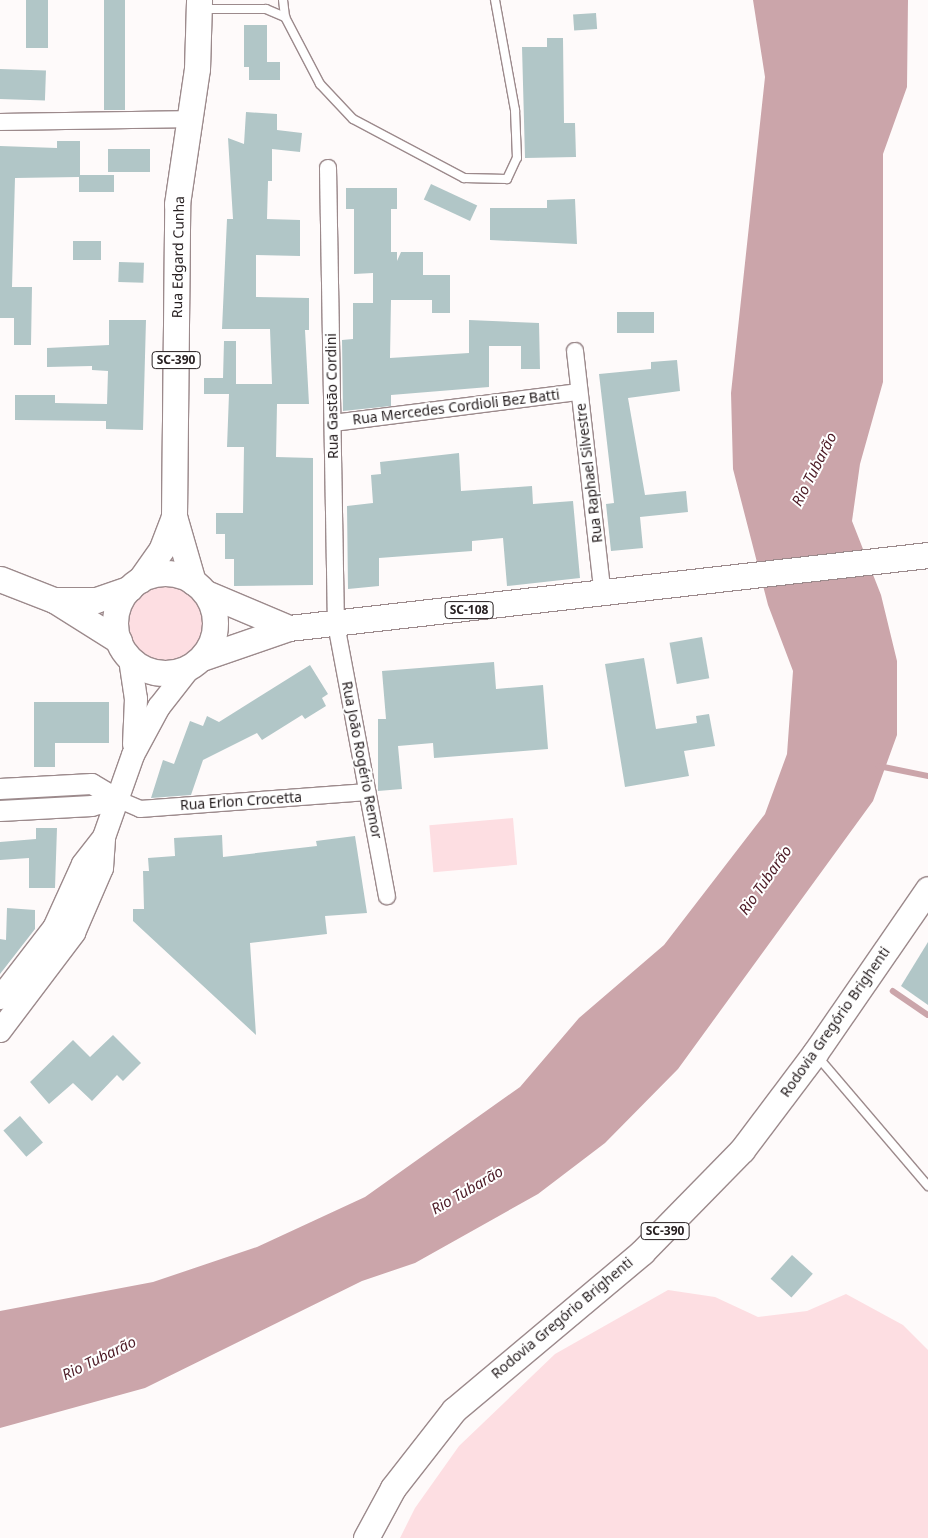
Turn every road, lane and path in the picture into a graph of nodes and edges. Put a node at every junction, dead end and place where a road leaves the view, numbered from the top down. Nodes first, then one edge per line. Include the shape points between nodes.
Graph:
1 (283, 0) edge
2 (495, 0) edge
3 (199, 5) edge
4 (285, 17) junction
5 (190, 119) junction
6 (0, 122) edge
7 (328, 168) dead end
8 (575, 352) dead end
9 (579, 392) junction
10 (332, 423) junction
11 (174, 516) junction
12 (928, 555) edge
13 (0, 579) edge
14 (135, 584) junction
15 (199, 588) junction
16 (602, 595) junction
17 (54, 600) junction
18 (336, 624) junction
19 (289, 628) junction
20 (124, 650) junction
21 (197, 662) junction
22 (133, 755) junction
23 (0, 789) edge
24 (367, 792) junction
25 (117, 799) junction
26 (0, 811) edge
27 (928, 888) edge
28 (387, 896) dead end
29 (37, 968) junction
30 (0, 998) edge
31 (0, 1031) edge
32 (815, 1053) junction
33 (928, 1186) edge
34 (366, 1538) edge

1 - 4 lane
2 - 4 lane via 515,110 518,158 507,179 464,178 353,119 320,84
3 - 4 lane via 266,9
3 - 5 main road, Rua Edgard Cunha / SC-390
5 - 6 street
5 - 11 main road, Rua Edgard Cunha / SC-390 via 177,204
7 - 10 street, Rua Gastão Cordini
8 - 9 street, Rua Raphael Silvestre
9 - 10 street, Rua Mercedes Cordioli Bez Batti
9 - 16 street, Rua Raphael Silvestre
10 - 18 street, Rua Gastão Cordini
11 - 14 main road, Rua Edgard Cunha / SC-390 via 158,557
11 - 15 main road, Rua Edgard Cunha / SC-390
12 - 16 main road, SC-108
13 - 17 main road
14 - 15 main road via 167,573
14 - 17 main road via 96,600
14 - 20 main road via 116,613
15 - 19 main road, SC-108
15 - 21 main road via 215,626
16 - 18 main road, SC-108
17 - 20 main road
18 - 19 main road, SC-108
18 - 24 street, Rua João Rogério Remor
19 - 21 main road, SC-108
20 - 21 main road via 159,673
20 - 22 main road via 136,699
21 - 22 main road via 159,707
22 - 25 main road
23 - 25 street via 92,784
24 - 25 street, Rua Erlon Crocetta via 140,809
24 - 28 street, Rua João Rogério Remor
25 - 26 street via 92,806
25 - 29 main road via 104,837 102,868 80,921
27 - 32 main road, Rodovia Gregório Brighenti / SC-390
29 - 30 main road
29 - 31 main road
32 - 33 lane
32 - 34 main road, Rodovia Gregório Brighenti / SC-390 via 742,1150 682,1214 454,1410 393,1488

